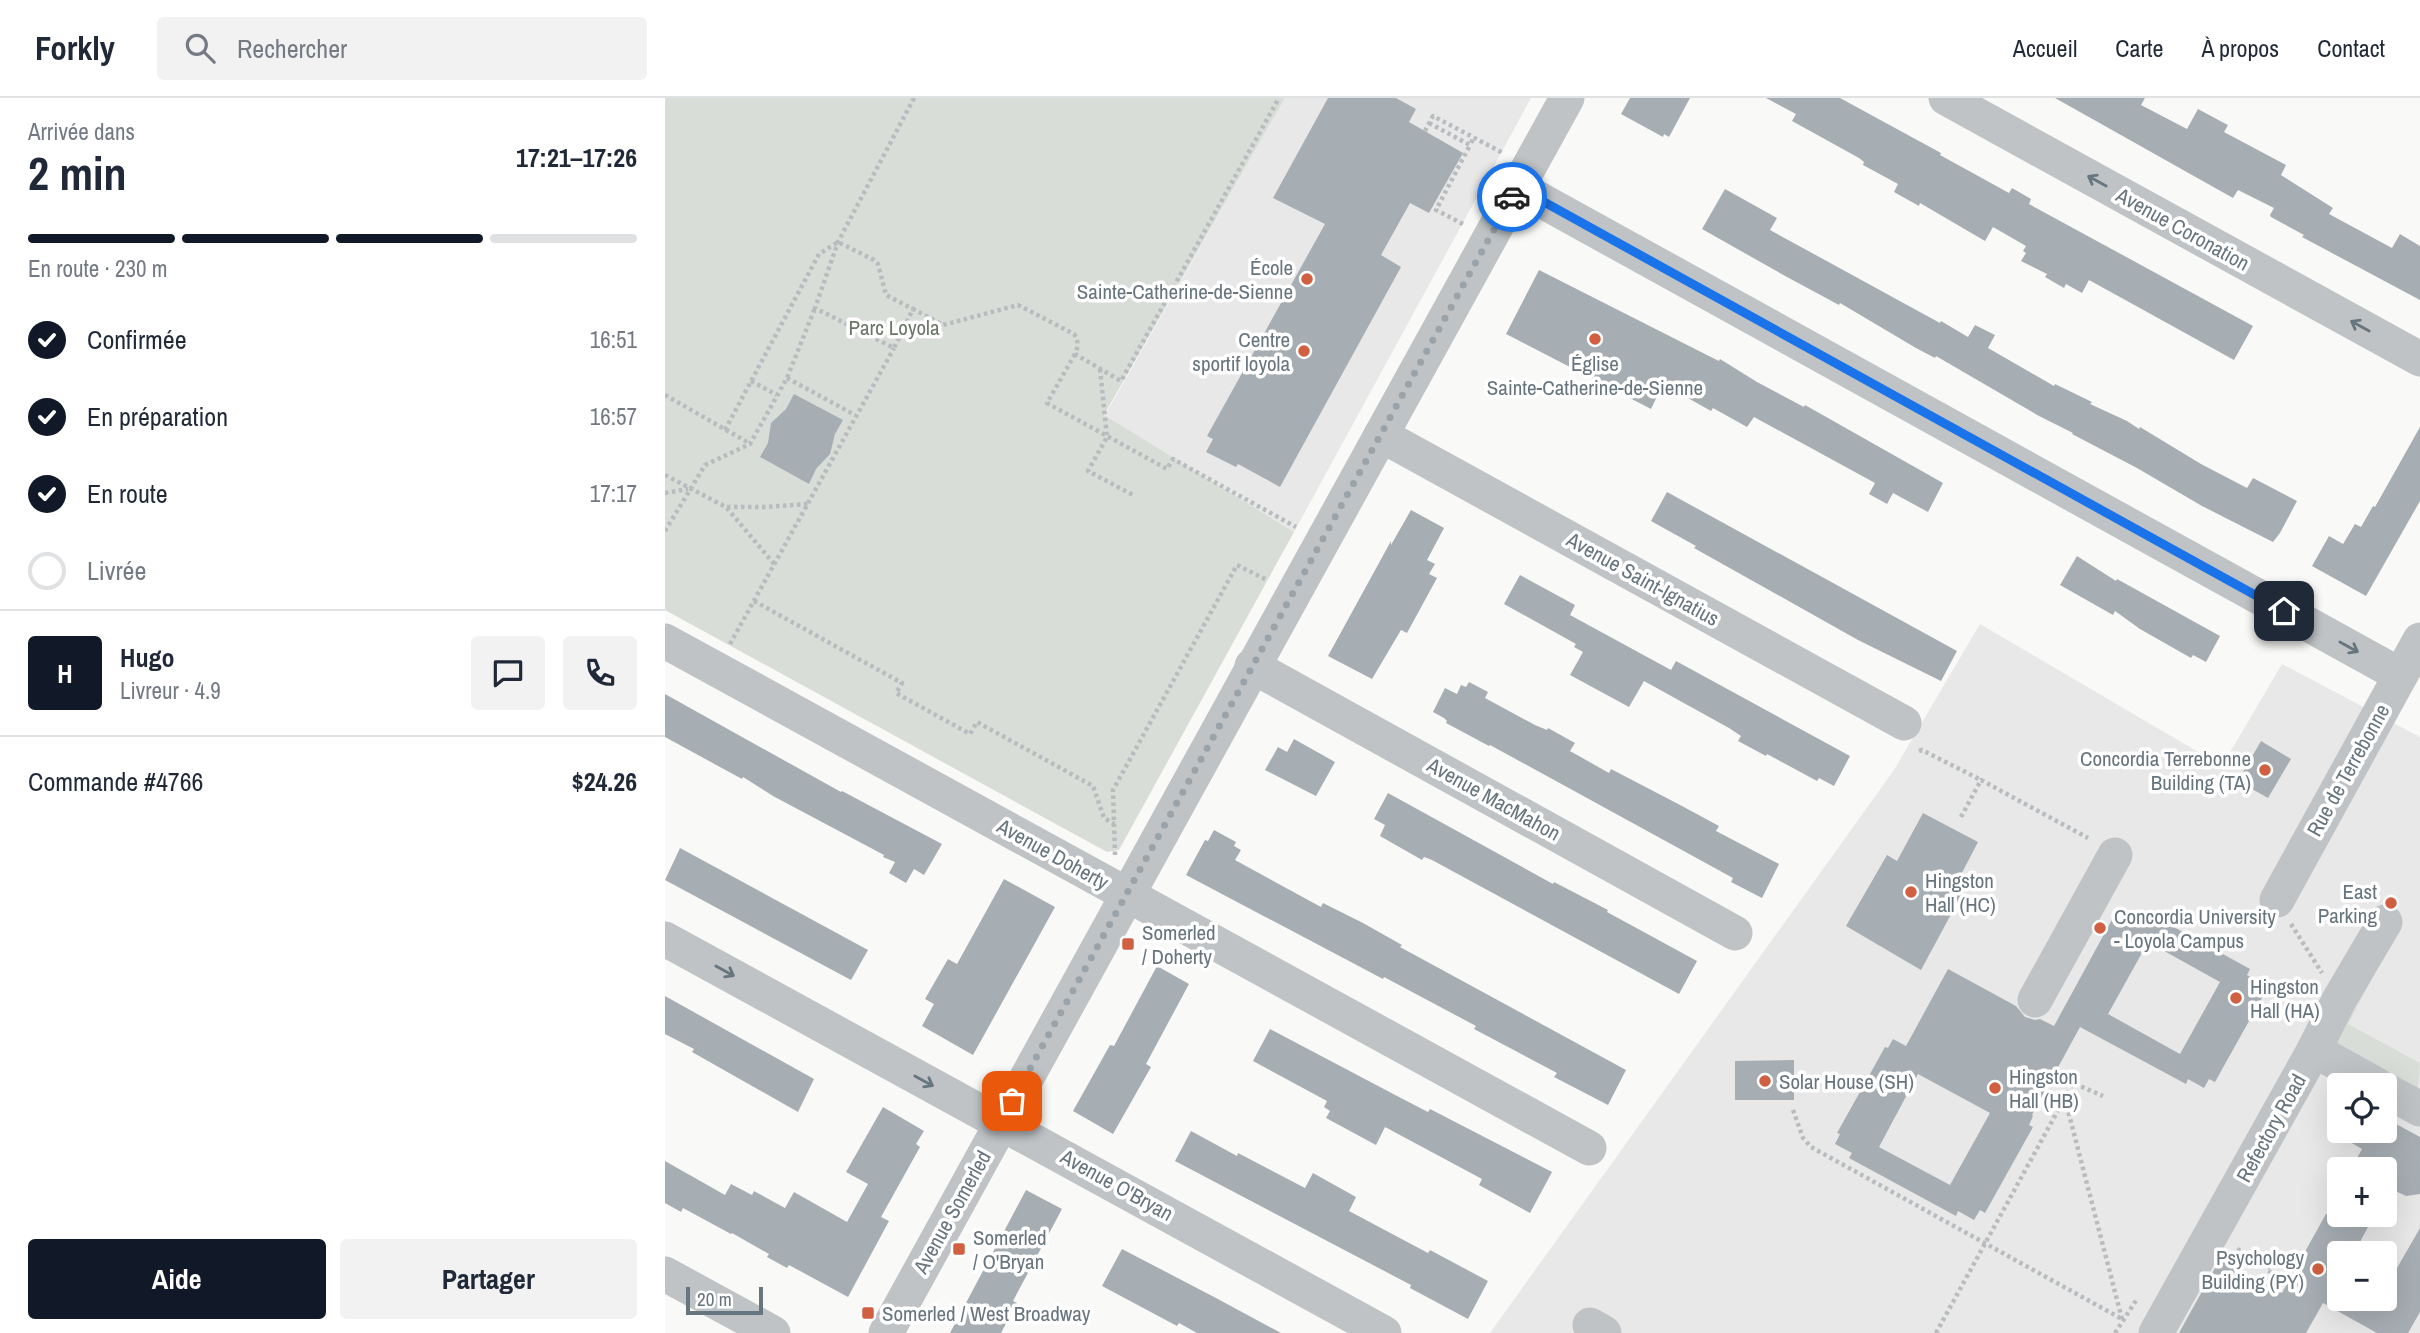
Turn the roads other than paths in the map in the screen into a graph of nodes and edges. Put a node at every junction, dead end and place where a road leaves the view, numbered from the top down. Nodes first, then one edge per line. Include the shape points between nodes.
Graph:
1 (1567, 98) edge
2 (1946, 98) edge
3 (1513, 171) junction
4 (2420, 359) edge
5 (1381, 435) junction
6 (2420, 640) edge
7 (665, 641) edge
8 (1252, 666) junction
9 (2400, 675) junction
10 (1908, 738) road end
11 (2101, 846) road end
12 (1126, 895) junction
13 (2284, 912) road end
14 (2385, 922) dead end
15 (1735, 933) dead end
16 (665, 939) edge
17 (2035, 1000) dead end
18 (2314, 1050) junction
19 (2355, 1073) edge
20 (2397, 1097) edge
21 (2420, 1109) edge
22 (1000, 1122) junction
23 (1589, 1148) dead end
24 (665, 1274) edge
25 (773, 1333) edge
26 (885, 1333) edge
27 (1384, 1333) edge
28 (2156, 1333) edge

1 - 3 street, Avenue Somerled
4 -> 2 street, Avenue Coronation
3 - 5 street, Avenue Somerled
3 -> 9 street
5 - 8 street, Avenue Somerled
5 - 10 street, Avenue Saint-Ignatius
6 - 9 street, Rue de Terrebonne
7 - 12 street, Avenue Doherty
8 - 12 street, Avenue Somerled
8 - 15 street, Avenue MacMahon
9 - 13 street, Rue de Terrebonne
11 - 17 street
12 - 22 street, Avenue Somerled
12 - 23 street, Avenue Doherty
14 - 18 street, Refectory Road
16 -> 22 street, Avenue O'Bryan
18 - 19 street
18 - 28 street, Refectory Road
20 - 21 street
22 - 26 street, Avenue Somerled
22 - 27 street, Avenue O'Bryan
24 - 25 street

